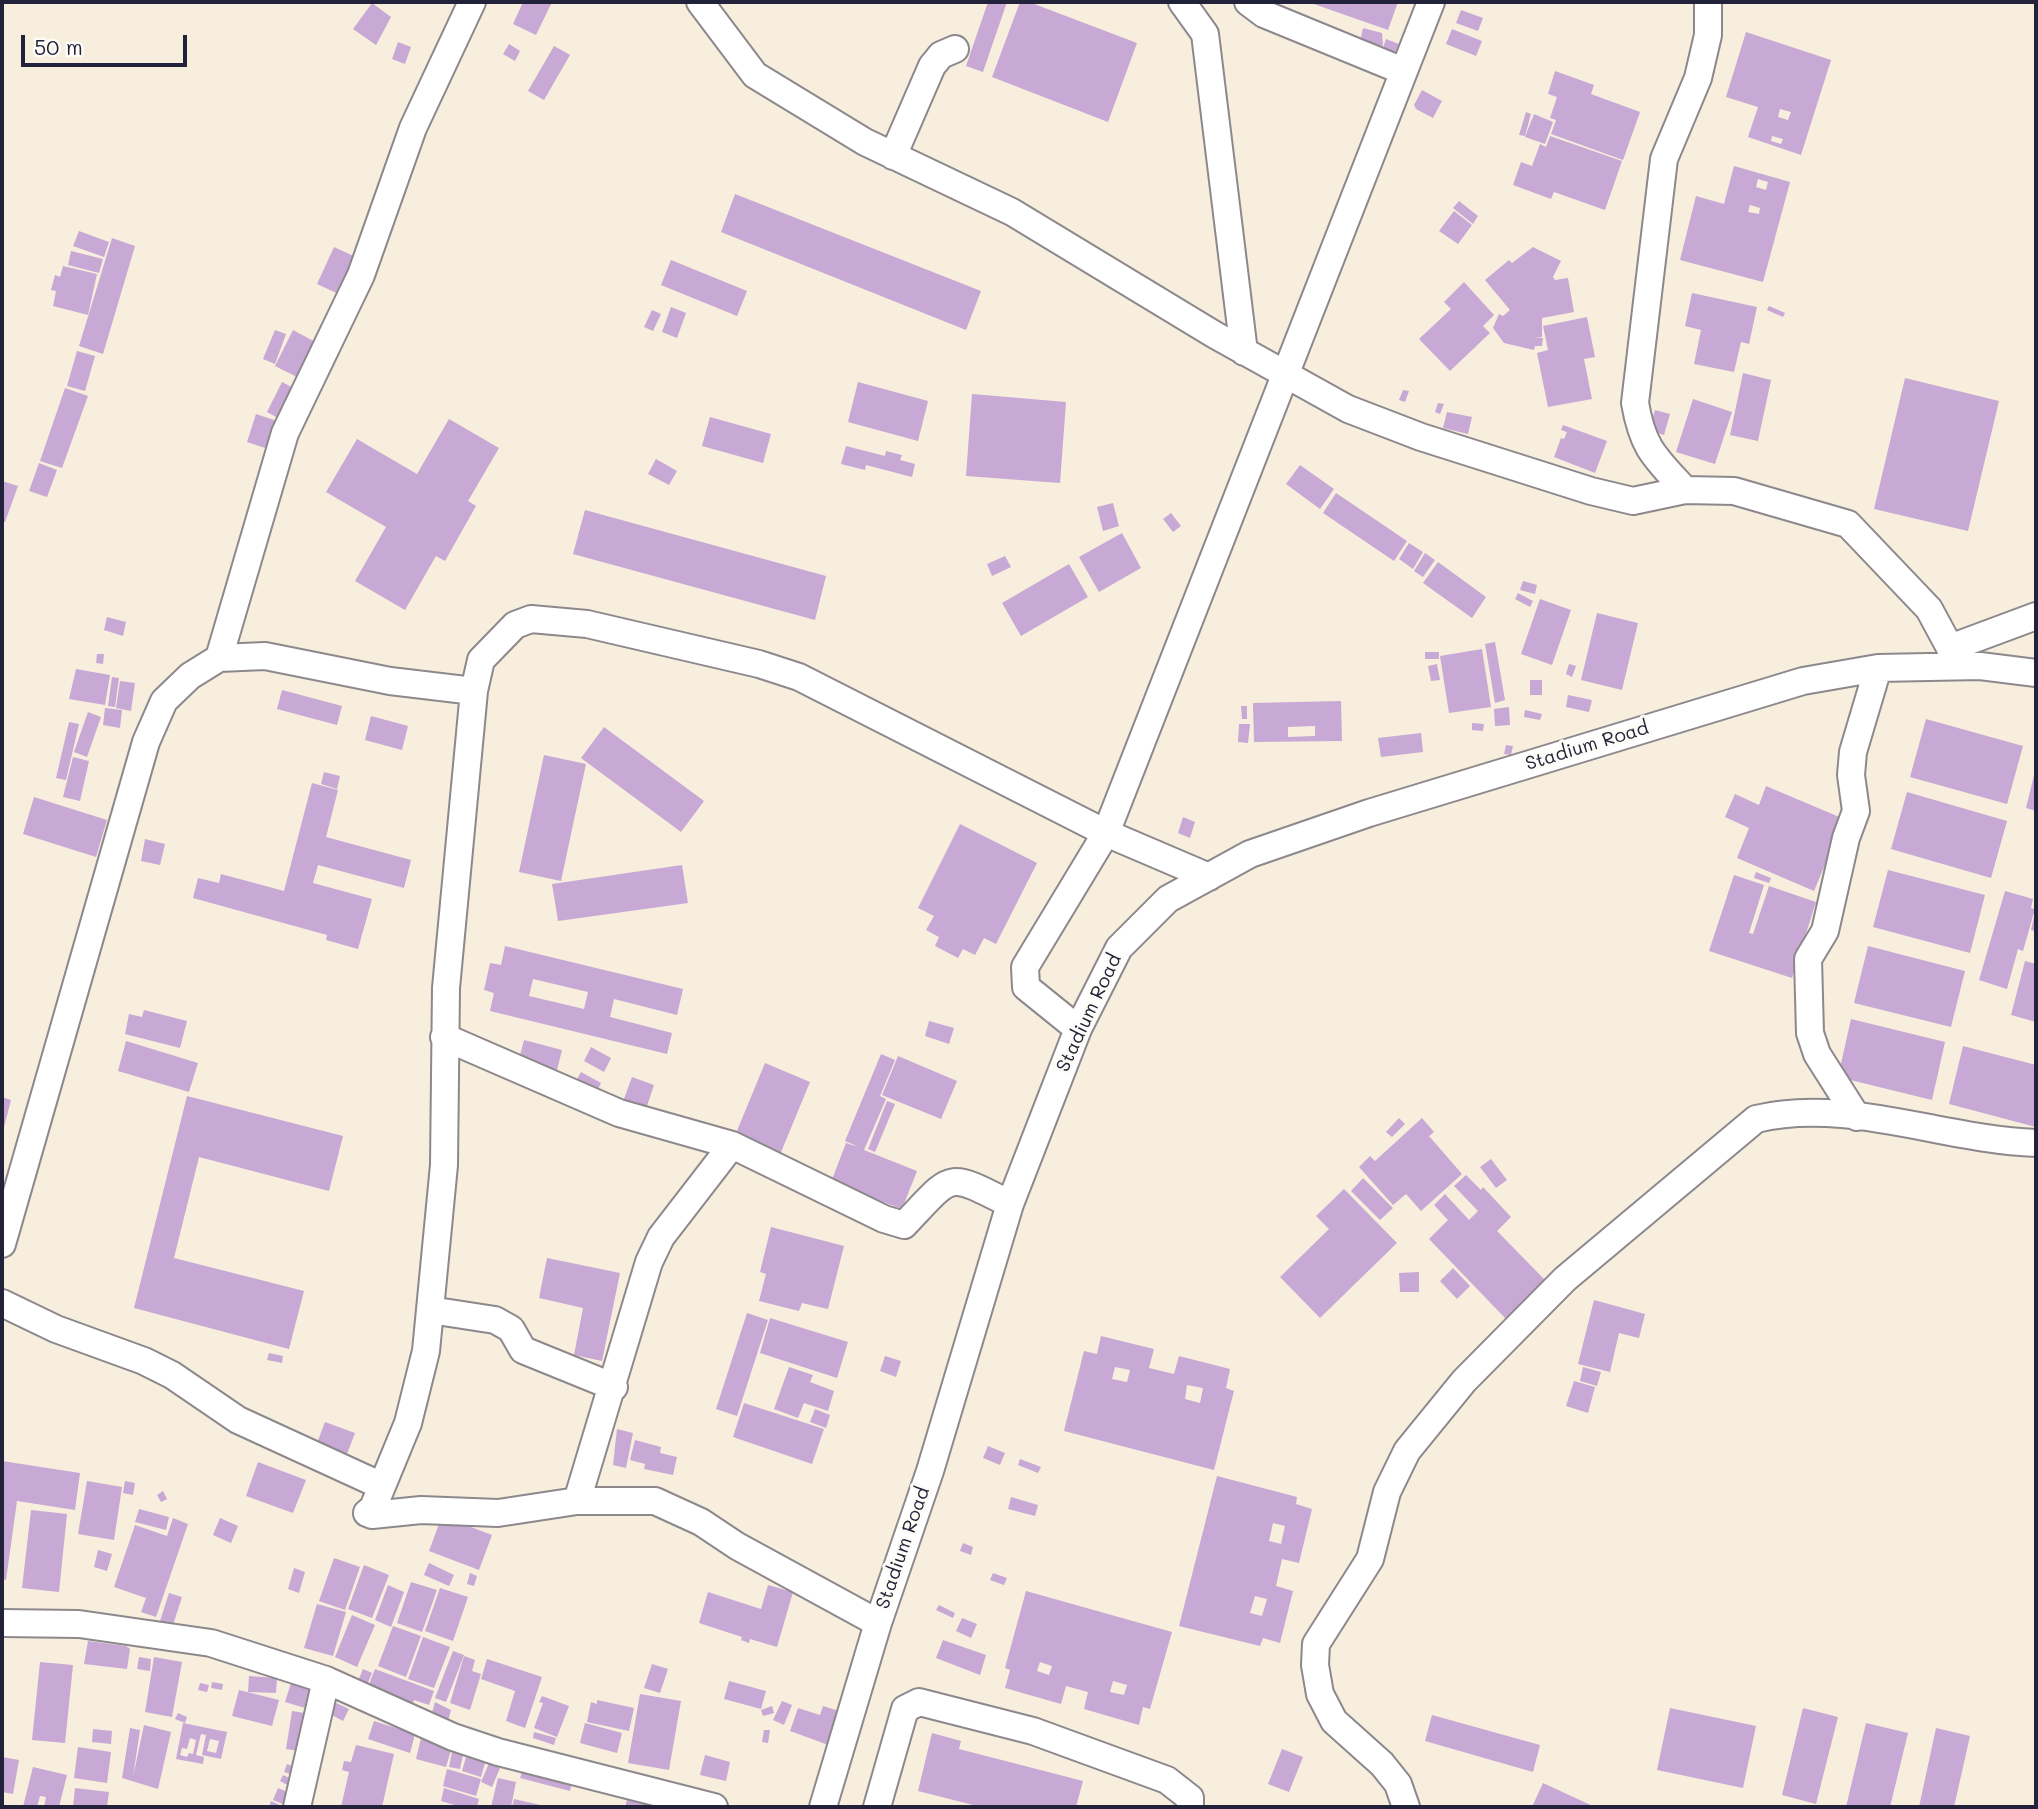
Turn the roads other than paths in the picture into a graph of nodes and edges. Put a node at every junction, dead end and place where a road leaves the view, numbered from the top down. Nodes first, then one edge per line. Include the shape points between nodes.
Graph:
1 (471, 2) edge
2 (700, 2) edge
3 (1248, 2) edge
4 (1431, 2) edge
5 (1708, 2) edge
6 (1185, 3) edge
7 (955, 49) dead end
8 (1404, 71) junction
9 (893, 156) junction
10 (1244, 352) junction
11 (1284, 375) junction
12 (1685, 491) junction
13 (2036, 617) edge
14 (1952, 657) junction
15 (219, 658) junction
16 (1878, 668) junction
17 (2036, 673) edge
18 (474, 691) junction
19 (1106, 833) junction
20 (1209, 877) junction
21 (1078, 1029) junction
22 (444, 1037) junction
23 (1857, 1116) junction
24 (2036, 1143) edge
25 (732, 1145) junction
26 (1010, 1204) junction
27 (2, 1244) edge
28 (2, 1303) edge
29 (430, 1310) junction
30 (614, 1387) junction
31 (382, 1486) junction
32 (577, 1501) junction
33 (2, 1623) edge
34 (878, 1623) junction
35 (326, 1680) junction
36 (297, 1807) edge
37 (713, 1807) edge
38 (823, 1807) edge
39 (877, 1807) edge
40 (1190, 1807) edge
41 (1406, 1807) edge

1 - 15 street via 413,128 361,275 285,433
2 - 9 street via 755,75
3 - 8 street via 1264,14
4 - 8 street
5 - 12 street via 1708,34 1698,78 1664,159 1635,403 1647,449
6 - 10 street via 1205,34
7 - 9 street via 932,66
8 - 11 street
9 - 10 street via 1012,212
10 - 11 street
11 - 12 street via 1348,409 1421,437 1591,491 1633,501
11 - 19 street
12 - 14 street via 1734,491 1848,524 1929,609
13 - 14 street
14 - 16 street, Stadium Road
14 - 17 street, Stadium Road via 1980,666
15 - 18 street via 265,656 390,681
15 - 27 street via 190,676 164,701 146,742
16 - 20 street, Stadium Road via 1757,694 1369,814 1250,854
16 - 23 street via 1853,752 1856,811 1825,931 1808,959 1810,1033 1817,1054
18 - 19 street via 481,660 515,625 531,619 601,627 799,677
18 - 22 street
19 - 20 street
19 - 21 street via 1028,961 1024,977 1029,990
20 - 21 street, Stadium Road via 1168,899 1119,948
21 - 26 street, Stadium Road
22 - 25 street via 619,1114
22 - 29 street via 444,1165
23 - 24 street
23 - 41 street via 1784,1112 1756,1119 1565,1279 1464,1381 1407,1451 1387,1492 1370,1559 1316,1644 1315,1665 1320,1694 1334,1721 1382,1763 1398,1784
25 - 26 street via 884,1219 905,1224 945,1182 963,1181
25 - 30 street via 661,1237 649,1262
26 - 34 street, Stadium Road via 930,1471
28 - 31 street via 56,1329 144,1361 238,1420
29 - 30 street via 495,1320 511,1329 523,1350
29 - 31 street via 419,1387
30 - 32 street
31 - 32 street via 367,1513 498,1513
32 - 34 street via 669,1505
33 - 35 street via 79,1624 211,1643
34 - 38 street, Stadium Road
35 - 36 street
35 - 37 street via 453,1737 498,1752
39 - 40 street via 905,1709 919,1702 1033,1731 1167,1780 1190,1798

